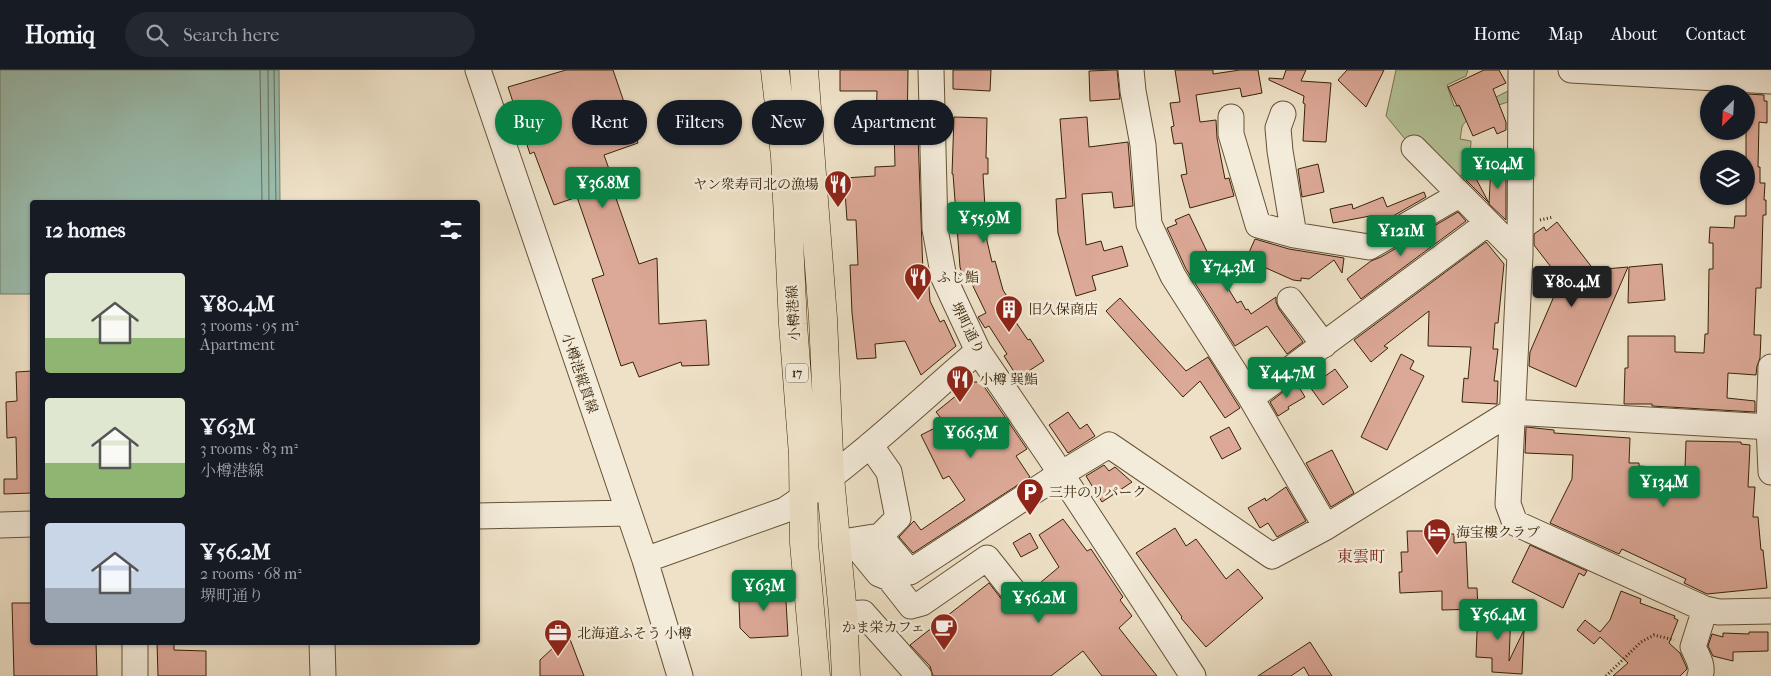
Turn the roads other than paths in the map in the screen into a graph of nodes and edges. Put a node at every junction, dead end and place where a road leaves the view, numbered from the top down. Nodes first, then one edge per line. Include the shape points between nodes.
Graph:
1 (478, 70) edge
2 (775, 70) edge
3 (804, 70) edge
4 (931, 70) edge
5 (1131, 70) edge
6 (1571, 70) edge
7 (1523, 77) edge
8 (1771, 81) edge
9 (1283, 114) dead end
10 (1231, 118) dead end
11 (1414, 148) dead end
12 (1459, 195) junction
13 (1488, 223) junction
14 (1294, 235) junction
15 (1520, 255) junction
16 (1290, 300) dead end
17 (1324, 345) junction
18 (978, 351) junction
19 (1771, 367) edge
20 (1251, 398) junction
21 (1511, 412) junction
22 (1770, 427) edge
23 (870, 446) junction
24 (1771, 472) edge
25 (1061, 474) junction
26 (830, 477) junction
27 (803, 498) junction
28 (629, 513) junction
29 (480, 516) edge
30 (30, 524) edge
31 (0, 525) edge
32 (1326, 527) junction
33 (880, 536) junction
34 (844, 542) junction
35 (645, 560) junction
36 (1014, 592) dead end
37 (1705, 609) junction
38 (1771, 611) edge
39 (843, 614) junction
40 (135, 645) edge
41 (322, 645) edge
42 (1181, 672) edge
43 (674, 673) edge
44 (135, 676) edge
45 (323, 676) edge
46 (816, 676) edge
47 (846, 676) edge
48 (919, 676) edge
49 (1700, 676) edge

1 - 28 street, 小樽港縦貫線
2 - 27 main road, 小樽港線 / 17 via 785,156
3 - 26 main road, 小樽港線 / 17 via 822,308
4 - 18 street, 堺町通り via 938,250 944,278
5 - 20 street via 1143,146 1149,224 1173,276
6 - 8 street
7 - 15 street
9 - 14 street via 1278,128 1280,151
10 - 14 street via 1231,134 1258,226
11 - 12 street
12 - 13 street
12 - 14 street via 1369,247
13 - 15 street
13 - 17 street
15 - 21 street
16 - 17 street
17 - 20 street
18 - 23 street
18 - 25 street, 堺町通り
19 - 22 street
20 - 32 street
21 - 22 street
21 - 32 street
21 - 37 street via 1508,504 1514,523
22 - 24 street
23 - 26 street
23 - 33 street via 889,472 898,518
25 - 32 street via 1109,445 1272,556
25 - 33 street via 910,572
25 - 42 street, 堺町通り
26 - 27 street
26 - 34 main road, 小樽港線 / 17
27 - 35 street via 785,510
27 - 46 main road, 小樽港線 / 17
28 - 29 street
28 - 35 street, 小樽港縦貫線
30 - 31 street
33 - 34 street
34 - 36 street via 877,552 889,568 889,578 911,606 922,603 987,558
34 - 39 main road, 小樽港線 / 17
35 - 43 street, 小樽港縦貫線
37 - 38 street via 1719,612
37 - 49 street via 1692,647 1701,665
39 - 47 main road, 小樽港線 / 17
39 - 48 street via 864,613
40 - 44 street
41 - 45 street

